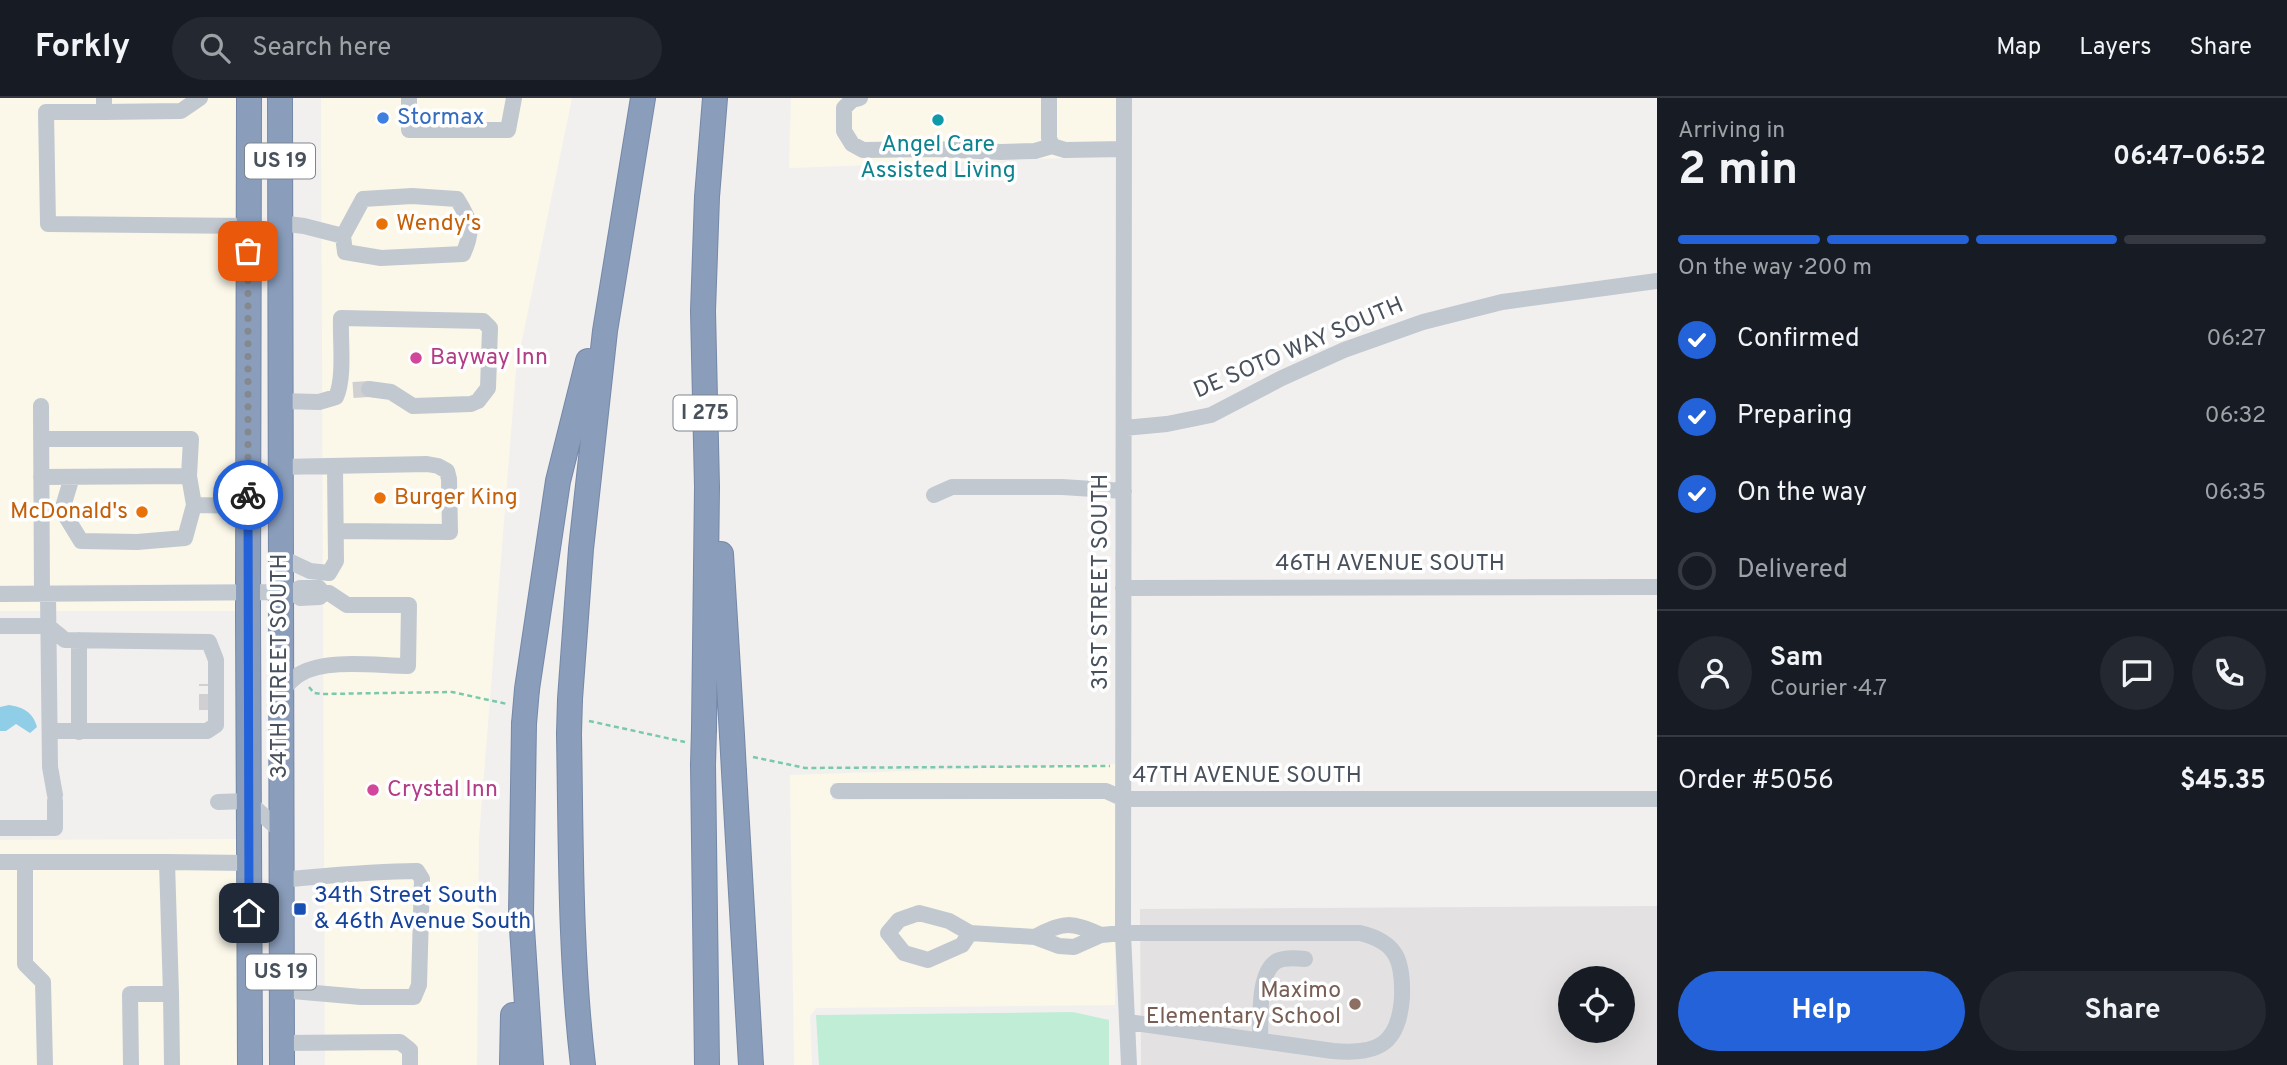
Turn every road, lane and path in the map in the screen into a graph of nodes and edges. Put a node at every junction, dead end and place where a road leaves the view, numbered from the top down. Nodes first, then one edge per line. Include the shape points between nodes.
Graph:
1 (200, 98) edge
2 (249, 98) edge
3 (280, 98) edge
4 (409, 98) edge
5 (514, 98) edge
6 (643, 98) edge
7 (715, 98) edge
8 (860, 98) edge
9 (1049, 98) edge
10 (1124, 98) edge
11 (104, 105) edge
12 (1052, 146) junction
13 (1124, 149) junction
14 (248, 159) junction
15 (280, 223) junction
16 (248, 226) junction
17 (343, 236) junction
18 (620, 238) junction
19 (1657, 281) edge
20 (280, 294) junction
21 (354, 389) junction
22 (280, 401) junction
23 (40, 406) dead end
24 (1124, 428) junction
25 (41, 439) junction
26 (280, 467) junction
27 (335, 467) junction
28 (189, 476) junction
29 (41, 477) junction
30 (72, 477) junction
31 (707, 487) junction
32 (1124, 491) junction
33 (934, 495) dead end
34 (194, 505) junction
35 (248, 506) junction
36 (336, 531) junction
37 (280, 557) junction
38 (1657, 587) edge
39 (1123, 588) junction
40 (248, 592) junction
41 (286, 592) junction
42 (0, 594) edge
43 (45, 594) junction
44 (0, 626) edge
45 (48, 626) junction
46 (79, 640) junction
47 (211, 647) junction
48 (207, 684) tunnel mouth
49 (280, 692) junction
50 (207, 710) tunnel mouth
51 (50, 732) junction
52 (79, 732) junction
53 (207, 732) junction
54 (838, 792) dead end
55 (1124, 799) junction
56 (1657, 799) edge
57 (248, 801) junction
58 (218, 802) dead end
59 (0, 828) edge
60 (280, 831) junction
61 (0, 862) edge
62 (25, 862) junction
63 (167, 862) junction
64 (248, 863) junction
65 (281, 880) junction
66 (521, 914) junction
67 (970, 933) dead end
68 (1123, 933) junction
69 (1101, 935) junction
70 (1035, 937) junction
71 (1305, 959) dead end
72 (281, 990) junction
73 (171, 994) junction
74 (1128, 1022) junction
75 (1260, 1040) junction
76 (282, 1054) edge
77 (45, 1065) edge
78 (131, 1065) edge
79 (172, 1065) edge
80 (250, 1065) edge
81 (410, 1065) edge
82 (512, 1065) edge
83 (531, 1065) edge
84 (583, 1065) edge
85 (707, 1065) edge
86 (751, 1065) edge
87 (1129, 1065) edge

1 - 11 street via 181,111
2 - 14 highway, 34TH STREET SOUTH / US 19
3 - 15 highway, 34TH STREET SOUTH / US 19
4 - 5 street via 408,130 508,130
6 - 18 highway
7 - 31 highway, I 275 via 703,311
8 - 12 street via 844,108 844,131 852,144 863,150 1001,152
9 - 12 street
10 - 13 street, 31ST STREET SOUTH
11 - 16 street via 46,111 48,224
12 - 13 street
13 - 24 street, 31ST STREET SOUTH
14 - 15 highway via 264,189 268,216
14 - 16 highway, 34TH STREET SOUTH / US 19
15 - 17 street
15 - 20 highway, 34TH STREET SOUTH / US 19
16 - 20 highway via 262,229 265,235 268,268
16 - 35 highway, 34TH STREET SOUTH / US 19
17 - 17 street via 345,252 381,258 463,254 470,239 469,219 457,200 412,196 363,199
18 - 66 highway, bridge via 558,481 527,689
18 - 84 highway, bridge via 604,331 570,699 572,892
19 - 24 street, DE SOTO WAY SOUTH via 1502,302 1423,322 1344,350 1211,415
20 - 22 highway, 34TH STREET SOUTH / US 19
21 - 21 street via 341,318 483,321 490,328 488,388 478,401 413,406 391,392
21 - 22 street via 319,402
22 - 26 highway, 34TH STREET SOUTH / US 19
23 - 25 street
24 - 32 street, 31ST STREET SOUTH
25 - 28 street via 191,439
25 - 29 street
26 - 27 street
26 - 37 highway, 34TH STREET SOUTH / US 19
27 - 36 street
27 - 36 street via 438,466 447,471 450,532
28 - 30 street
28 - 34 street
29 - 30 street
29 - 43 street
30 - 34 street via 62,510 81,541 185,538
31 - 85 highway, I 275, bridge
31 - 86 highway, bridge via 720,540
32 - 33 street via 952,487
32 - 39 street, 31ST STREET SOUTH
34 - 35 street
35 - 40 highway, 34TH STREET SOUTH / US 19
36 - 37 street via 336,561 329,573 310,571
37 - 41 highway, 34TH STREET SOUTH / US 19
38 - 39 street, 46TH AVENUE SOUTH
39 - 55 street, 31ST STREET SOUTH
40 - 41 street
40 - 43 street
40 - 57 highway, 34TH STREET SOUTH / US 19
41 - 49 highway, 34TH STREET SOUTH / US 19
41 - 49 street via 300,598 326,593 347,605 408,605 408,666 314,668 299,674
42 - 43 street
43 - 45 street
44 - 45 street
45 - 46 street via 65,640
45 - 51 street
46 - 47 street
46 - 52 street
47 - 48 street
47 - 53 street via 216,660 216,725
49 - 60 highway, 34TH STREET SOUTH / US 19
50 - 53 street
51 - 52 street
51 - 59 street via 50,766 58,802 55,828
52 - 53 street
54 - 55 street, 47TH AVENUE SOUTH via 1106,791
55 - 56 street, 47TH AVENUE SOUTH
55 - 68 street, 31ST STREET SOUTH
57 - 58 street
57 - 60 street
57 - 64 highway, 34TH STREET SOUTH / US 19
60 - 65 highway, 34TH STREET SOUTH / US 19
61 - 62 street
62 - 63 street
62 - 77 street via 25,964 43,982
63 - 64 street
63 - 73 street
64 - 80 highway, 34TH STREET SOUTH / US 19
65 - 72 highway, 34TH STREET SOUTH / US 19
65 - 72 street via 396,871 417,871 422,879 419,985 414,997
66 - 82 highway
66 - 83 highway
67 - 70 street
68 - 69 street
68 - 74 street, 31ST STREET SOUTH
68 - 75 street via 1345,933 1376,936 1391,947 1399,960 1401,1018 1396,1032 1375,1048 1346,1052
69 - 70 street via 1074,947
69 - 70 street via 1065,924
71 - 75 street via 1278,961 1269,968 1262,992
72 - 76 highway, 34TH STREET SOUTH / US 19
73 - 78 street via 130,994
73 - 79 street
74 - 75 street
74 - 87 street, 31ST STREET SOUTH
76 - 81 street via 400,1042 410,1050

